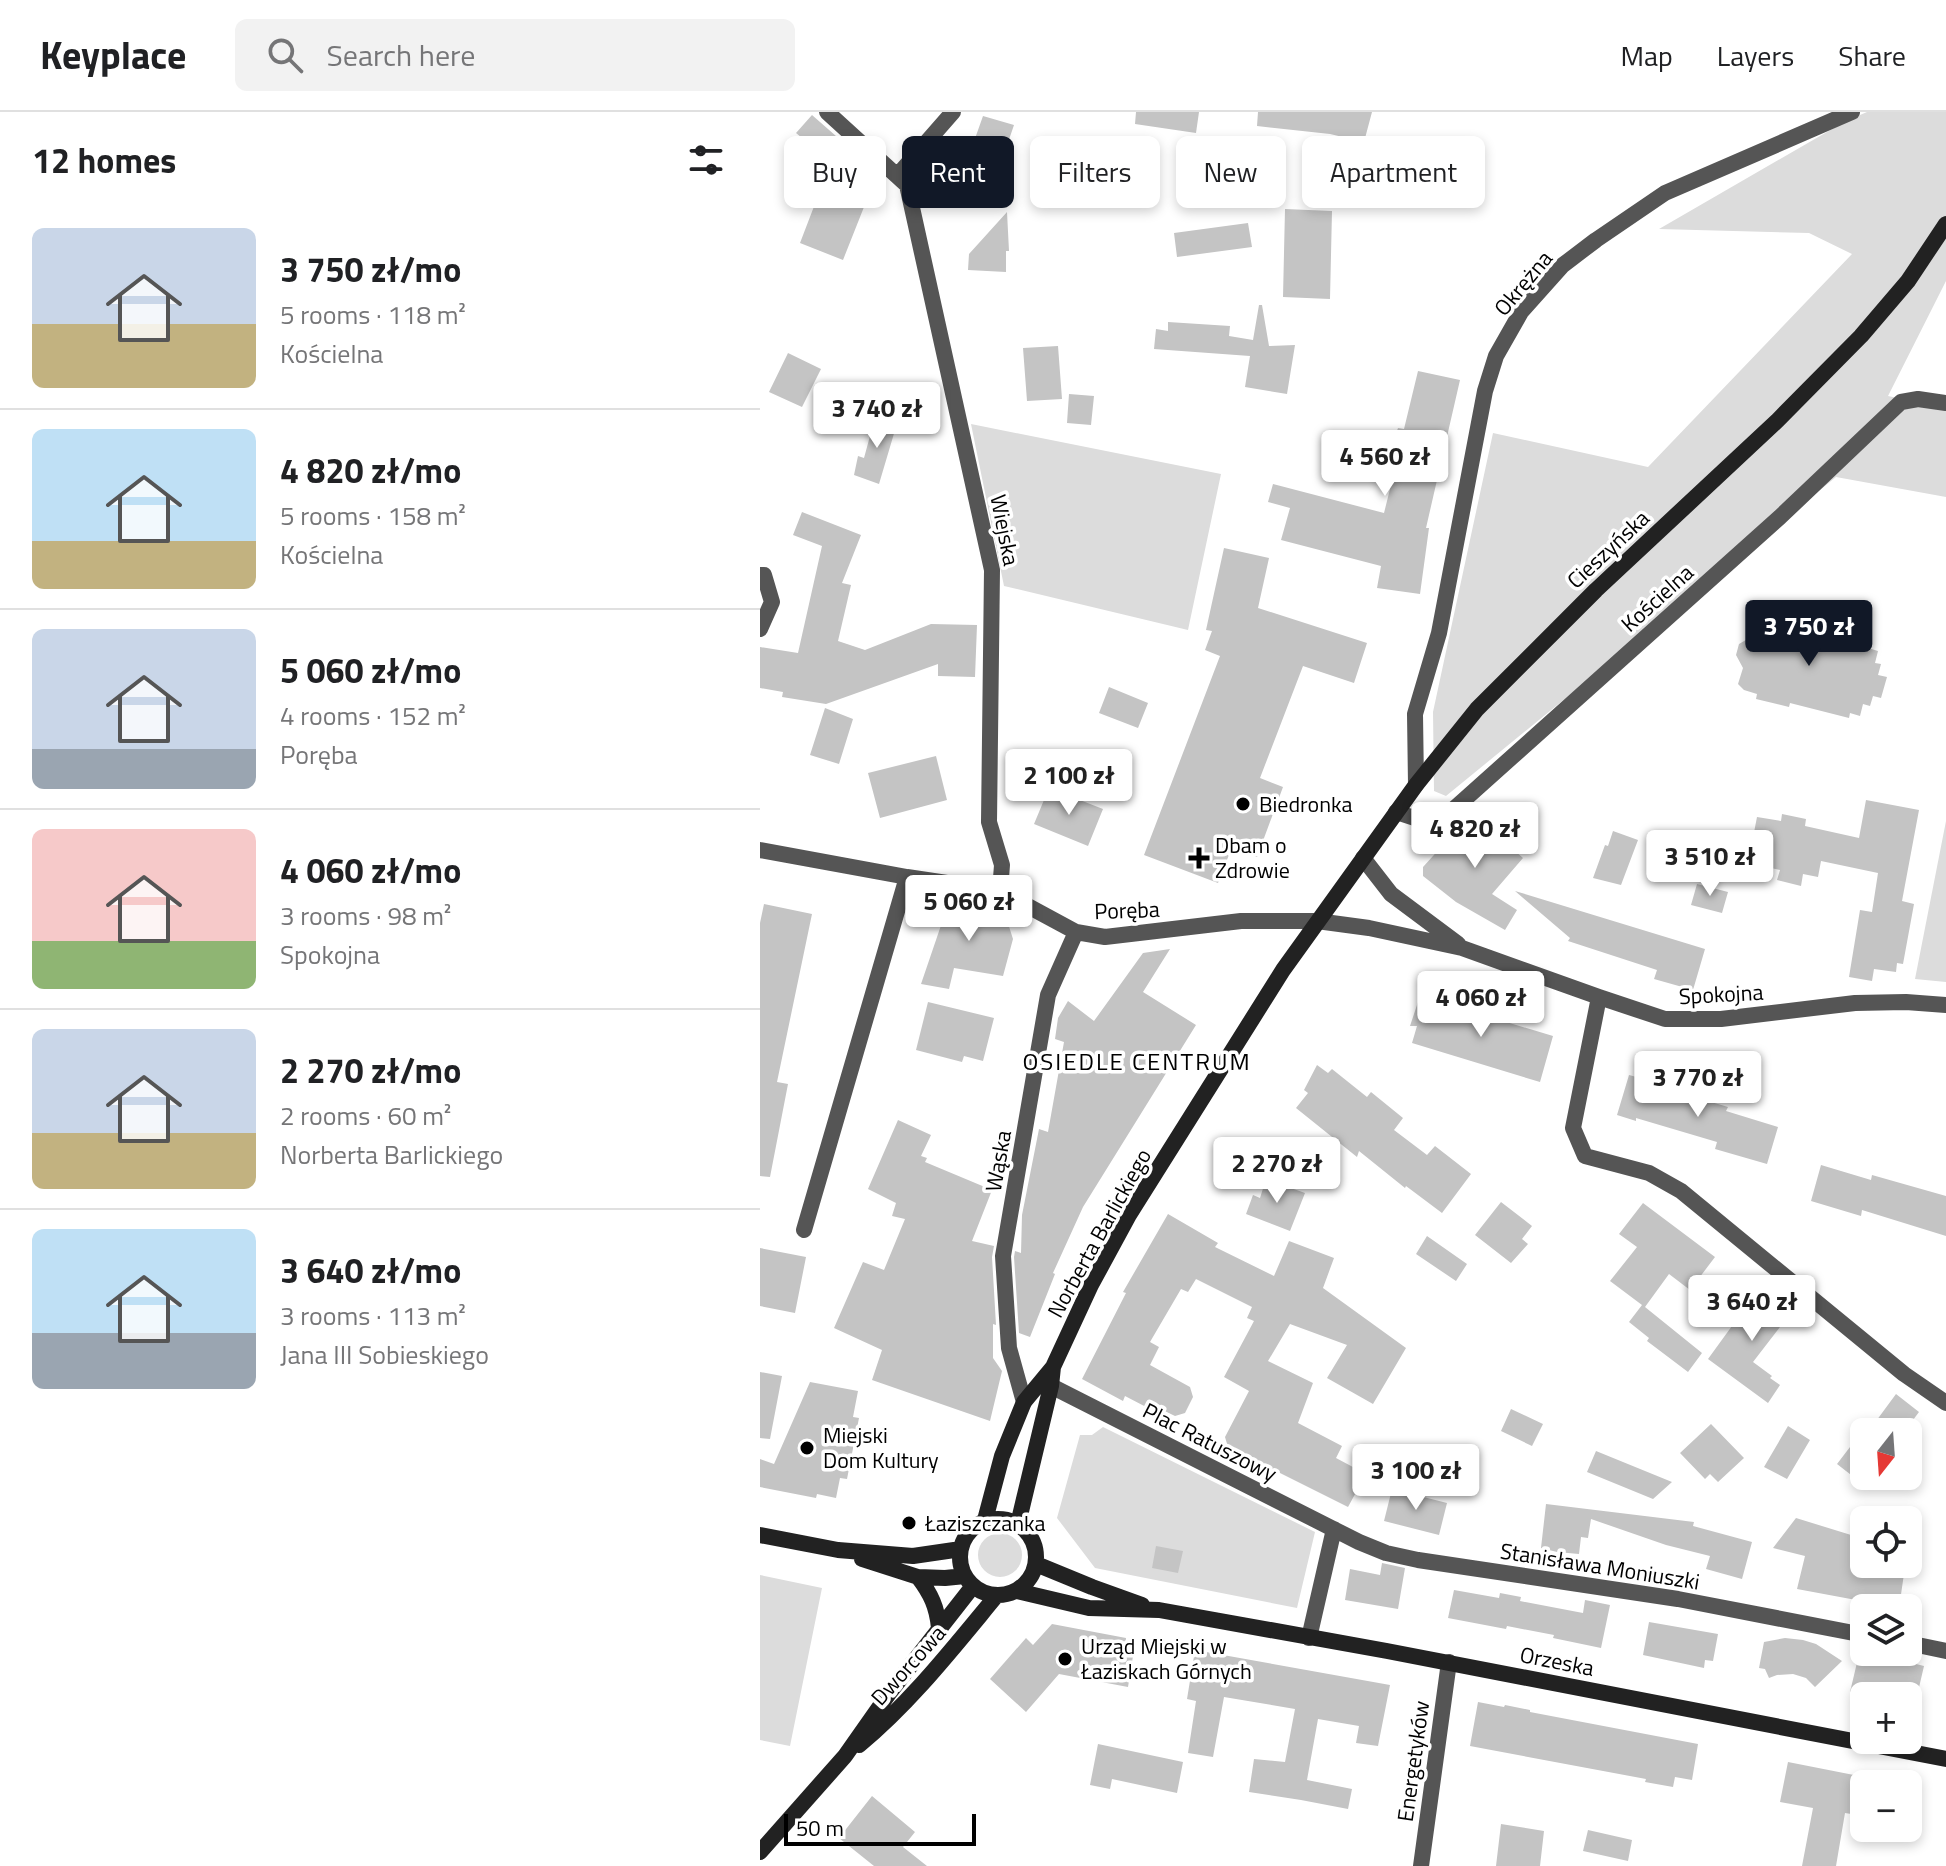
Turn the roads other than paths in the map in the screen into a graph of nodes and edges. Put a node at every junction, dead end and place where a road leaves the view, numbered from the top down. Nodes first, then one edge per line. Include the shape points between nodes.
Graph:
1 (827, 112) edge
2 (953, 112) edge
3 (1852, 112) edge
4 (897, 176) junction
5 (1946, 224) edge
6 (1946, 403) edge
7 (760, 575) edge
8 (760, 629) edge
9 (1416, 785) junction
10 (1396, 812) junction
11 (760, 850) edge
12 (1363, 858) junction
13 (907, 877) junction
14 (1000, 891) junction
15 (1317, 921) junction
16 (1076, 932) junction
17 (1462, 948) junction
18 (1599, 997) junction
19 (1946, 1005) edge
20 (804, 1230) dead end
21 (1053, 1367) junction
22 (1051, 1386) junction
23 (1024, 1402) junction
24 (1946, 1403) edge
25 (985, 1520) junction
26 (1018, 1524) junction
27 (1334, 1529) junction
28 (760, 1535) edge
29 (961, 1549) junction
30 (838, 1550) junction
31 (1036, 1564) junction
32 (918, 1577) junction
33 (969, 1581) junction
34 (1017, 1591) junction
35 (997, 1595) junction
36 (1159, 1610) junction
37 (939, 1628) junction
38 (1850, 1632) edge
39 (1309, 1638) junction
40 (1922, 1646) edge
41 (1946, 1651) edge
42 (1449, 1662) junction
43 (845, 1756) junction
44 (1946, 1759) edge
45 (760, 1852) edge
46 (1421, 1866) edge

1 - 4 street
2 - 4 street
3 - 9 street, Okrężna via 1665,193 1563,265 1521,312 1496,356 1485,391 1439,633 1415,714
4 - 14 street, Wiejska via 907,185 992,570 989,822 1002,865
5 - 9 street, Cieszyńska via 1908,281 1861,336 1477,709
6 - 10 street, Kościelna via 1901,402 1436,825
7 - 8 street via 772,602
9 - 10 street, Cieszyńska
10 - 12 street, Cieszyńska
11 - 13 street, Poręba
12 - 15 street, Cieszyńska
12 - 17 street, Spokojna via 1391,894
13 - 14 street, Poręba
13 - 20 street
14 - 16 street, Poręba
15 - 16 street, Poręba via 1241,921 1105,937
15 - 17 street, Spokojna
15 - 21 street, Norberta Barlickiego via 1129,1215
16 - 23 street, Wąska via 1048,995 1003,1256 1009,1348
17 - 18 street, Spokojna
18 - 19 street, Spokojna via 1665,1019 1721,1019 1855,1003
18 - 24 street via 1573,1128 1585,1156 1649,1173 1681,1191
21 - 22 street, Norberta Barlickiego
21 - 23 street, Norberta Barlickiego
22 - 26 street, Norberta Barlickiego
22 - 27 street, Plac Ratuszowy
23 - 25 street, Norberta Barlickiego
25 - 26 street via 1002,1518
25 - 29 street via 965,1537
26 - 31 street via 1030,1534
27 - 38 street, Stanisława Moniuszki via 1386,1553 1418,1560 1678,1599
27 - 39 street
28 - 30 street
29 - 30 street via 913,1556
29 - 33 street via 960,1563
30 - 32 street
31 - 34 street via 1030,1580
31 - 36 street, Orzeska
32 - 33 street
32 - 37 street, Dworcowa via 930,1592
33 - 35 street
33 - 37 street, Dworcowa
34 - 35 street
34 - 36 street, Orzeska via 1089,1608
35 - 43 street, Dworcowa via 885,1724
36 - 39 street, Orzeska
37 - 43 street, Dworcowa
39 - 42 street, Orzeska
40 - 41 street
42 - 44 street, Orzeska
42 - 46 street, Energetyków
43 - 45 street, Dworcowa

